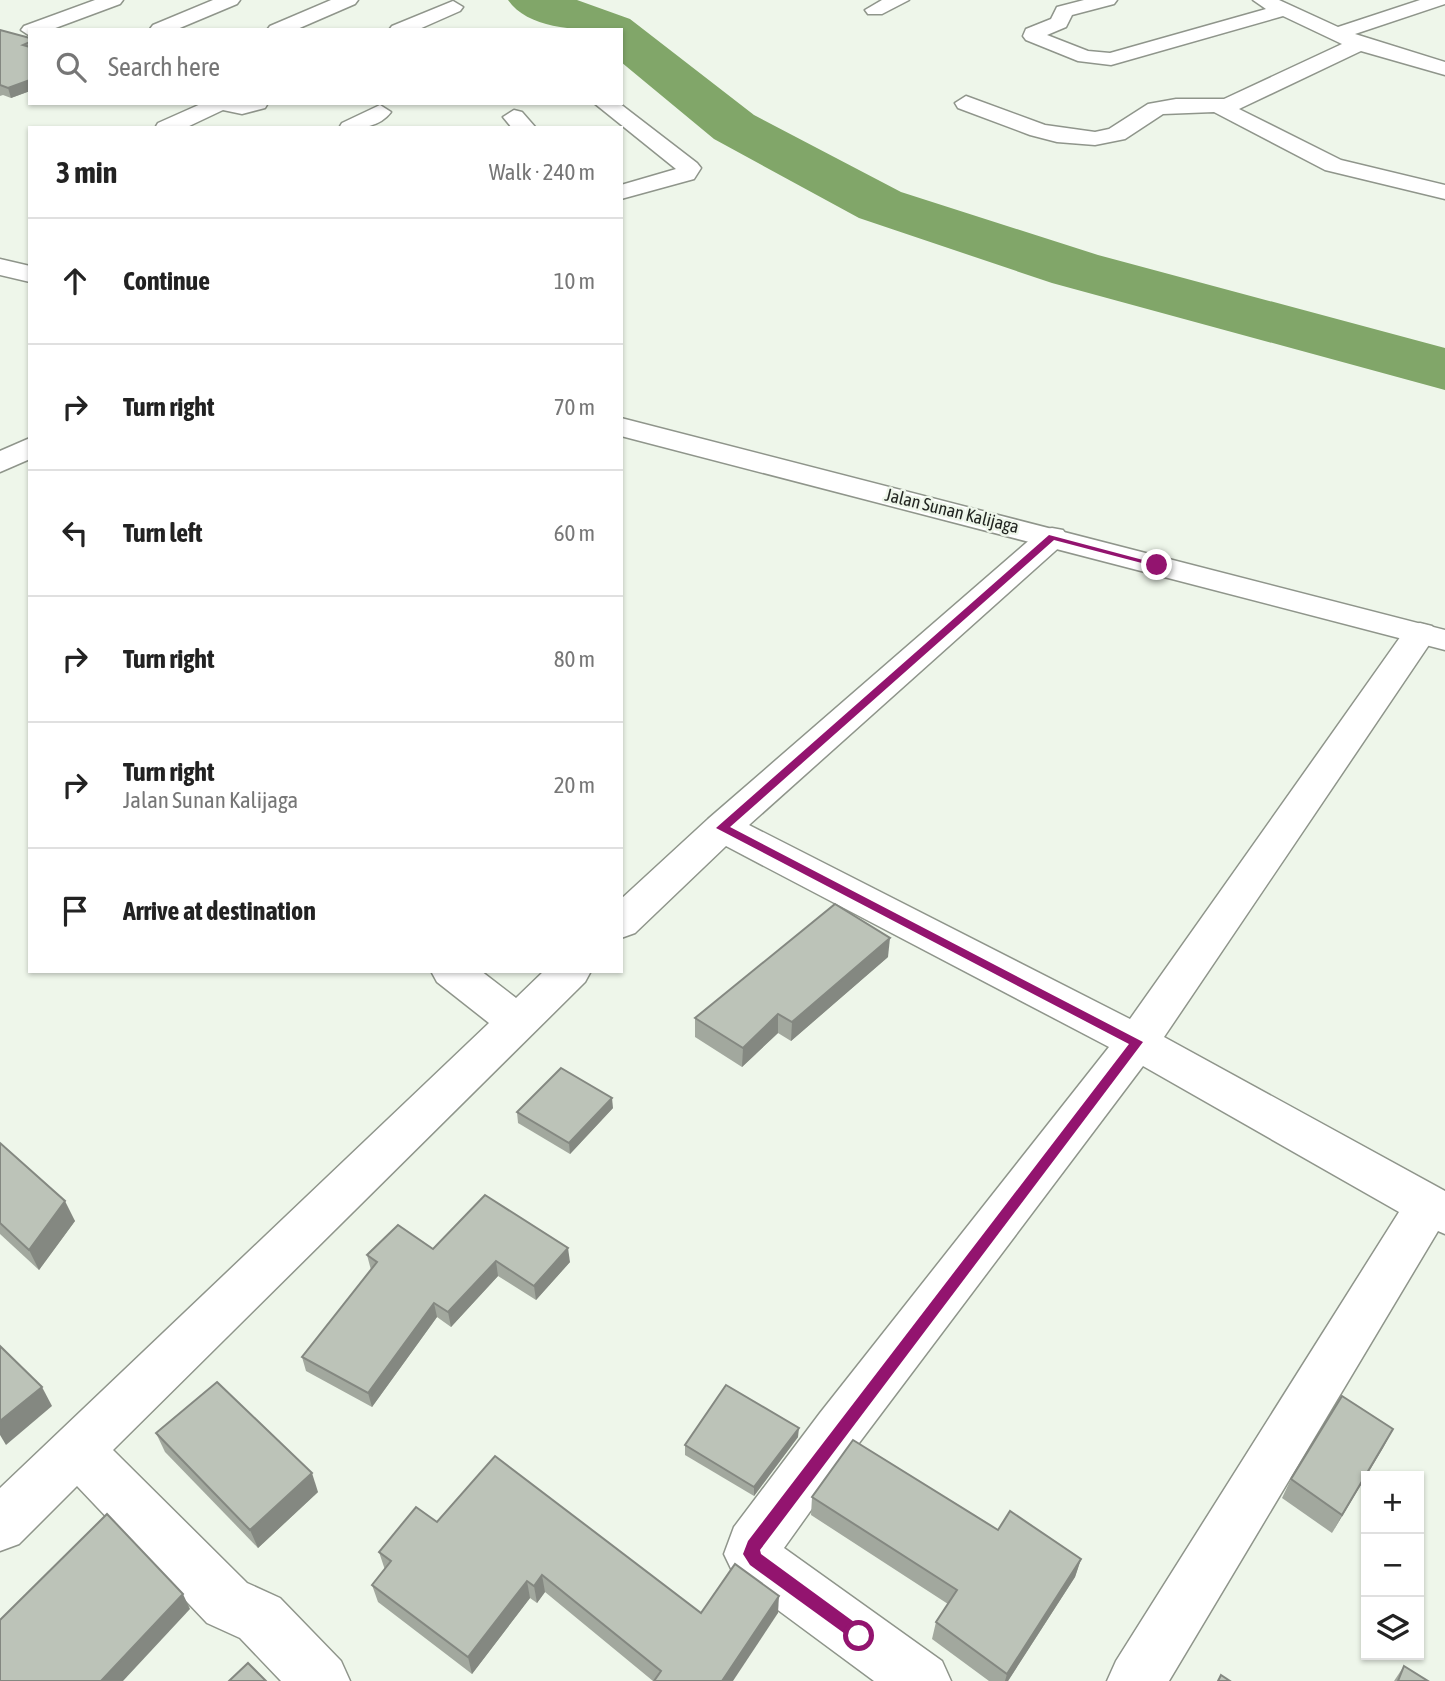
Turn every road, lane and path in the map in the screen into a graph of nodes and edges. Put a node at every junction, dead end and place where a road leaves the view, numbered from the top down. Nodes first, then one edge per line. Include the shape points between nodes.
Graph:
1 (230, 0) edge
2 (348, 0) edge
3 (899, 0) edge
4 (1107, 0) edge
5 (1263, 0) edge
6 (1439, 0) edge
7 (453, 7) dead end
8 (117, 8) edge
9 (875, 10) dead end
10 (1283, 10) junction
11 (34, 28) edge
12 (157, 28) edge
13 (282, 28) edge
14 (404, 28) edge
15 (1336, 34) junction
16 (1359, 44) junction
17 (1445, 69) edge
18 (966, 103) dead end
19 (217, 105) edge
20 (232, 105) edge
21 (250, 105) edge
22 (608, 105) edge
23 (1227, 105) junction
24 (380, 113) dead end
25 (170, 126) edge
26 (354, 126) edge
27 (623, 191) edge
28 (1445, 192) edge
29 (0, 267) edge
30 (28, 274) edge
31 (623, 427) edge
32 (28, 448) edge
33 (0, 463) edge
34 (1052, 537) junction
35 (1433, 636) edge
36 (722, 828) junction
37 (623, 921) edge
38 (455, 973) edge
39 (568, 973) edge
40 (517, 1021) junction
41 (1137, 1042) junction
42 (1437, 1210) edge
43 (78, 1451) junction
44 (0, 1525) edge
45 (321, 1681) edge
46 (922, 1681) edge
47 (1136, 1681) edge

1 - 12 street
2 - 13 street
3 - 9 street
4 - 10 street via 1064,10 1059,23 1032,36 1085,57 1120,58
5 - 10 street
6 - 15 street
7 - 14 street
8 - 11 street via 93,8
10 - 15 street
15 - 16 street
16 - 17 street
16 - 23 street
18 - 23 street via 1047,131 1095,138 1119,133 1158,108
19 - 25 street
20 - 21 street
22 - 27 street via 689,167 686,174
23 - 28 street via 1225,111 1333,165
24 - 26 street
29 - 30 street
31 - 34 street, Jalan Sunan Kalijaga
32 - 33 street
34 - 35 street, Jalan Sunan Kalijaga
34 - 36 street
35 - 41 street
36 - 37 street
36 - 41 street
38 - 40 street
39 - 40 street
40 - 43 street
41 - 42 street
41 - 46 street via 753,1546 755,1560
42 - 47 street
43 - 44 street
43 - 45 street via 227,1603 260,1618

